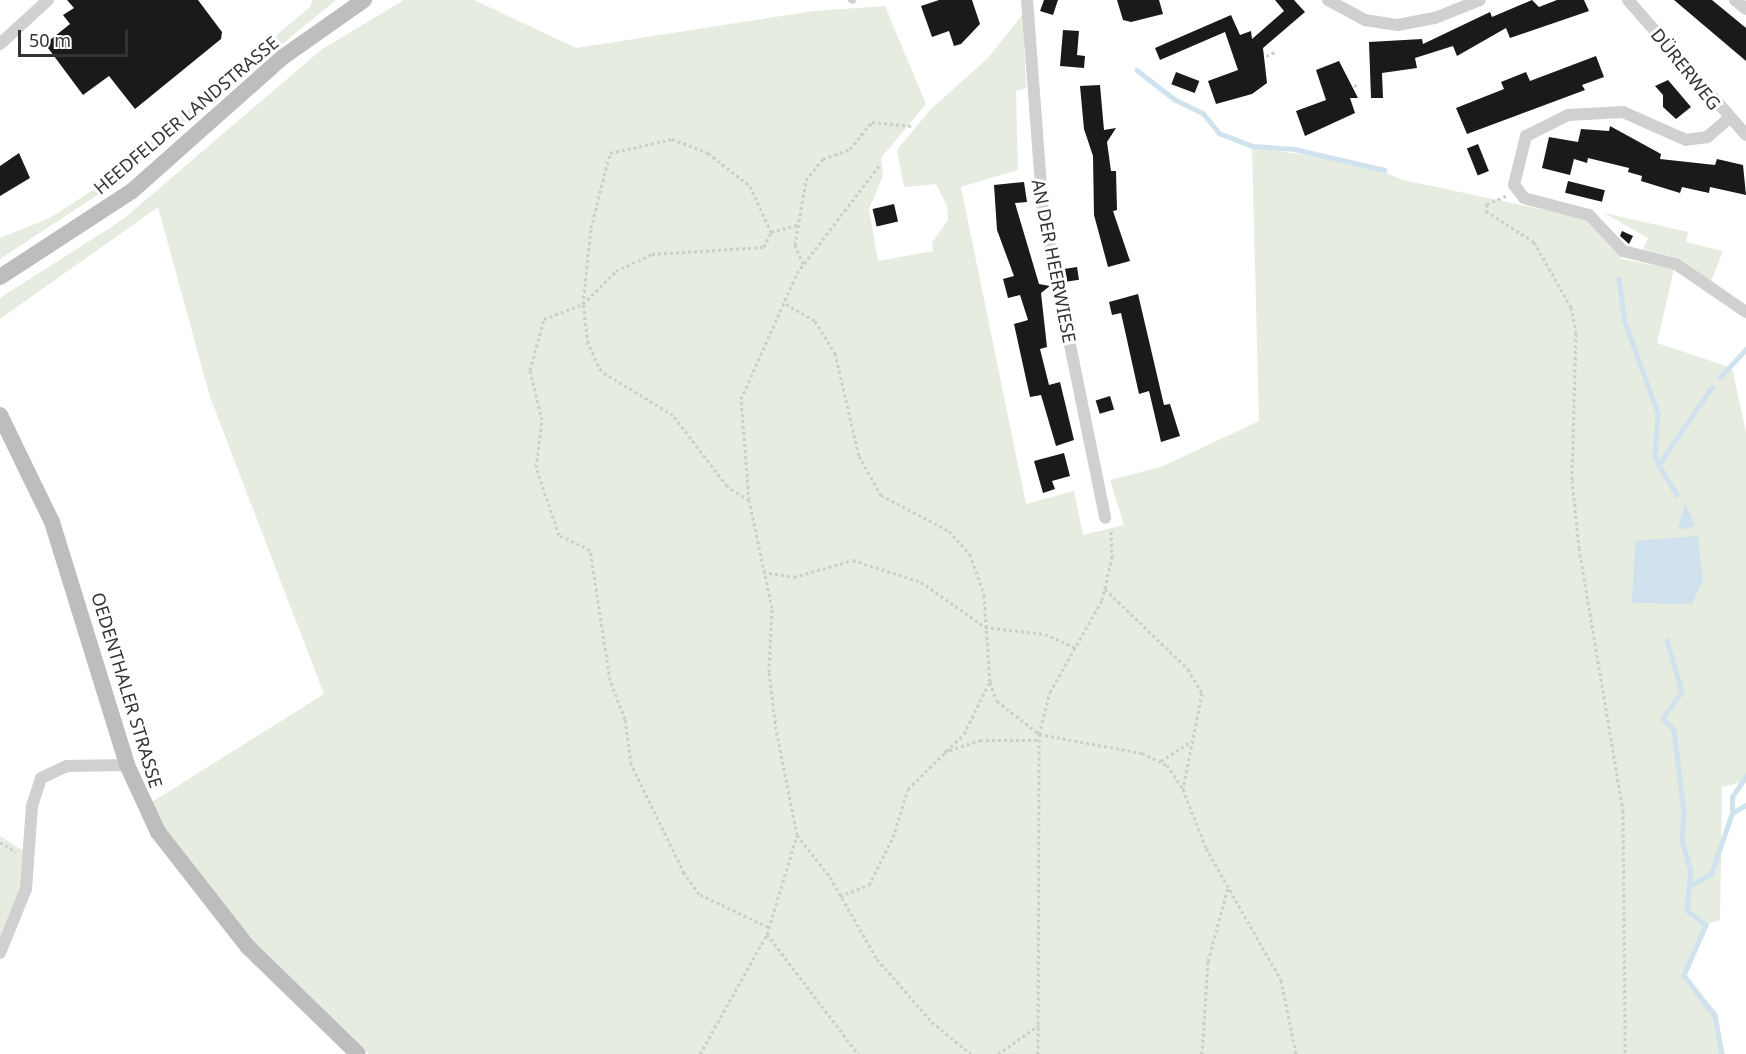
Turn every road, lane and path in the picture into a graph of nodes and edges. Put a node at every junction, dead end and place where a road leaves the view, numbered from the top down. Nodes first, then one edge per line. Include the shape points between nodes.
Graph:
1 (48, 0) edge
2 (364, 0) edge
3 (1027, 0) edge
4 (1328, 0) edge
5 (1480, 0) edge
6 (1628, 0) edge
7 (1735, 0) edge
8 (1746, 9) edge
9 (0, 44) edge
10 (1275, 52) dead end
11 (1266, 56) dead end
12 (1359, 84) dead end
13 (1354, 86) dead end
14 (1728, 119) junction
15 (912, 126) dead end
16 (1746, 135) edge
17 (881, 164) dead end
18 (1503, 199) dead end
19 (798, 225) junction
20 (771, 232) junction
21 (803, 264) junction
22 (0, 277) edge
23 (583, 304) junction
24 (786, 304) junction
25 (1746, 312) edge
26 (0, 415) edge
27 (749, 500) junction
28 (1108, 523) joint
29 (762, 572) junction
30 (1105, 589) junction
31 (985, 627) junction
32 (1078, 649) junction
33 (990, 682) junction
34 (1039, 734) junction
35 (1038, 740) junction
36 (1192, 741) junction
37 (939, 753) junction
38 (1161, 761) junction
39 (127, 765) junction
40 (1183, 789) junction
41 (797, 835) junction
42 (1228, 887) junction
43 (840, 896) junction
44 (768, 927) junction
45 (767, 934) junction
46 (0, 953) edge
47 (1039, 1025) junction
48 (358, 1054) edge
49 (700, 1054) edge
50 (858, 1054) edge
51 (970, 1054) edge
52 (998, 1054) edge
53 (1038, 1054) edge
54 (1202, 1054) edge
55 (1296, 1054) edge
56 (1625, 1054) edge

1 - 9 street
2 - 22 main road, HEEDFELDER LANDSTRASSE via 283,57 132,191
3 - 28 street, AN DER HEERWIESE via 1043,212
4 - 5 street via 1365,20 1398,25 1435,18
6 - 14 street, DÜRERWEG
7 - 8 street
10 - 11 path
12 - 13 path
14 - 16 street, DÜRERWEG
14 - 25 street via 1707,137 1686,140 1623,112 1568,115 1526,136 1514,185 1524,198 1589,215 1623,251 1676,264
15 - 19 path via 872,122 850,149 823,159 806,180
17 - 21 path
18 - 56 path via 1487,204 1486,211 1534,242 1571,307 1576,333 1576,526 1623,810
19 - 20 path
19 - 21 path via 795,245
20 - 23 path via 764,247 652,254 616,271
20 - 23 path via 750,186 708,153 672,139 610,153 591,228
21 - 24 path
23 - 27 path via 588,343 601,370 673,415 727,486
23 - 44 path via 544,319 530,370 542,420 536,466 559,535 590,550 610,680 625,718 631,764 684,873 699,894
24 - 27 path via 741,399
24 - 31 path via 815,321 835,353 859,456 881,495 949,531 970,554 984,595
26 - 39 main road, OEDENTHALER STRASSE via 52,522
27 - 29 path
28 - 30 path
29 - 31 path via 794,577 853,560 921,582
29 - 41 path via 772,608 769,672 776,729
30 - 32 path
30 - 36 path via 1188,669 1202,693
31 - 32 path via 1045,634
31 - 33 path
32 - 34 path via 1050,693
33 - 34 path via 1009,715
33 - 37 path via 964,734
34 - 35 path
34 - 38 path
35 - 37 path via 980,740
35 - 47 path
36 - 38 path
36 - 40 path
37 - 43 path via 908,789 893,837 869,885
38 - 40 path
39 - 46 street via 57,768 36,786 26,889
39 - 48 main road, OEDENTHALER STRASSE via 158,832 213,908 295,998
40 - 42 path
41 - 43 path
41 - 44 path
42 - 54 path via 1208,961
42 - 55 path via 1281,980
43 - 51 path via 877,959 932,1022
44 - 45 path
45 - 49 path
45 - 50 path
47 - 52 path
47 - 53 path

